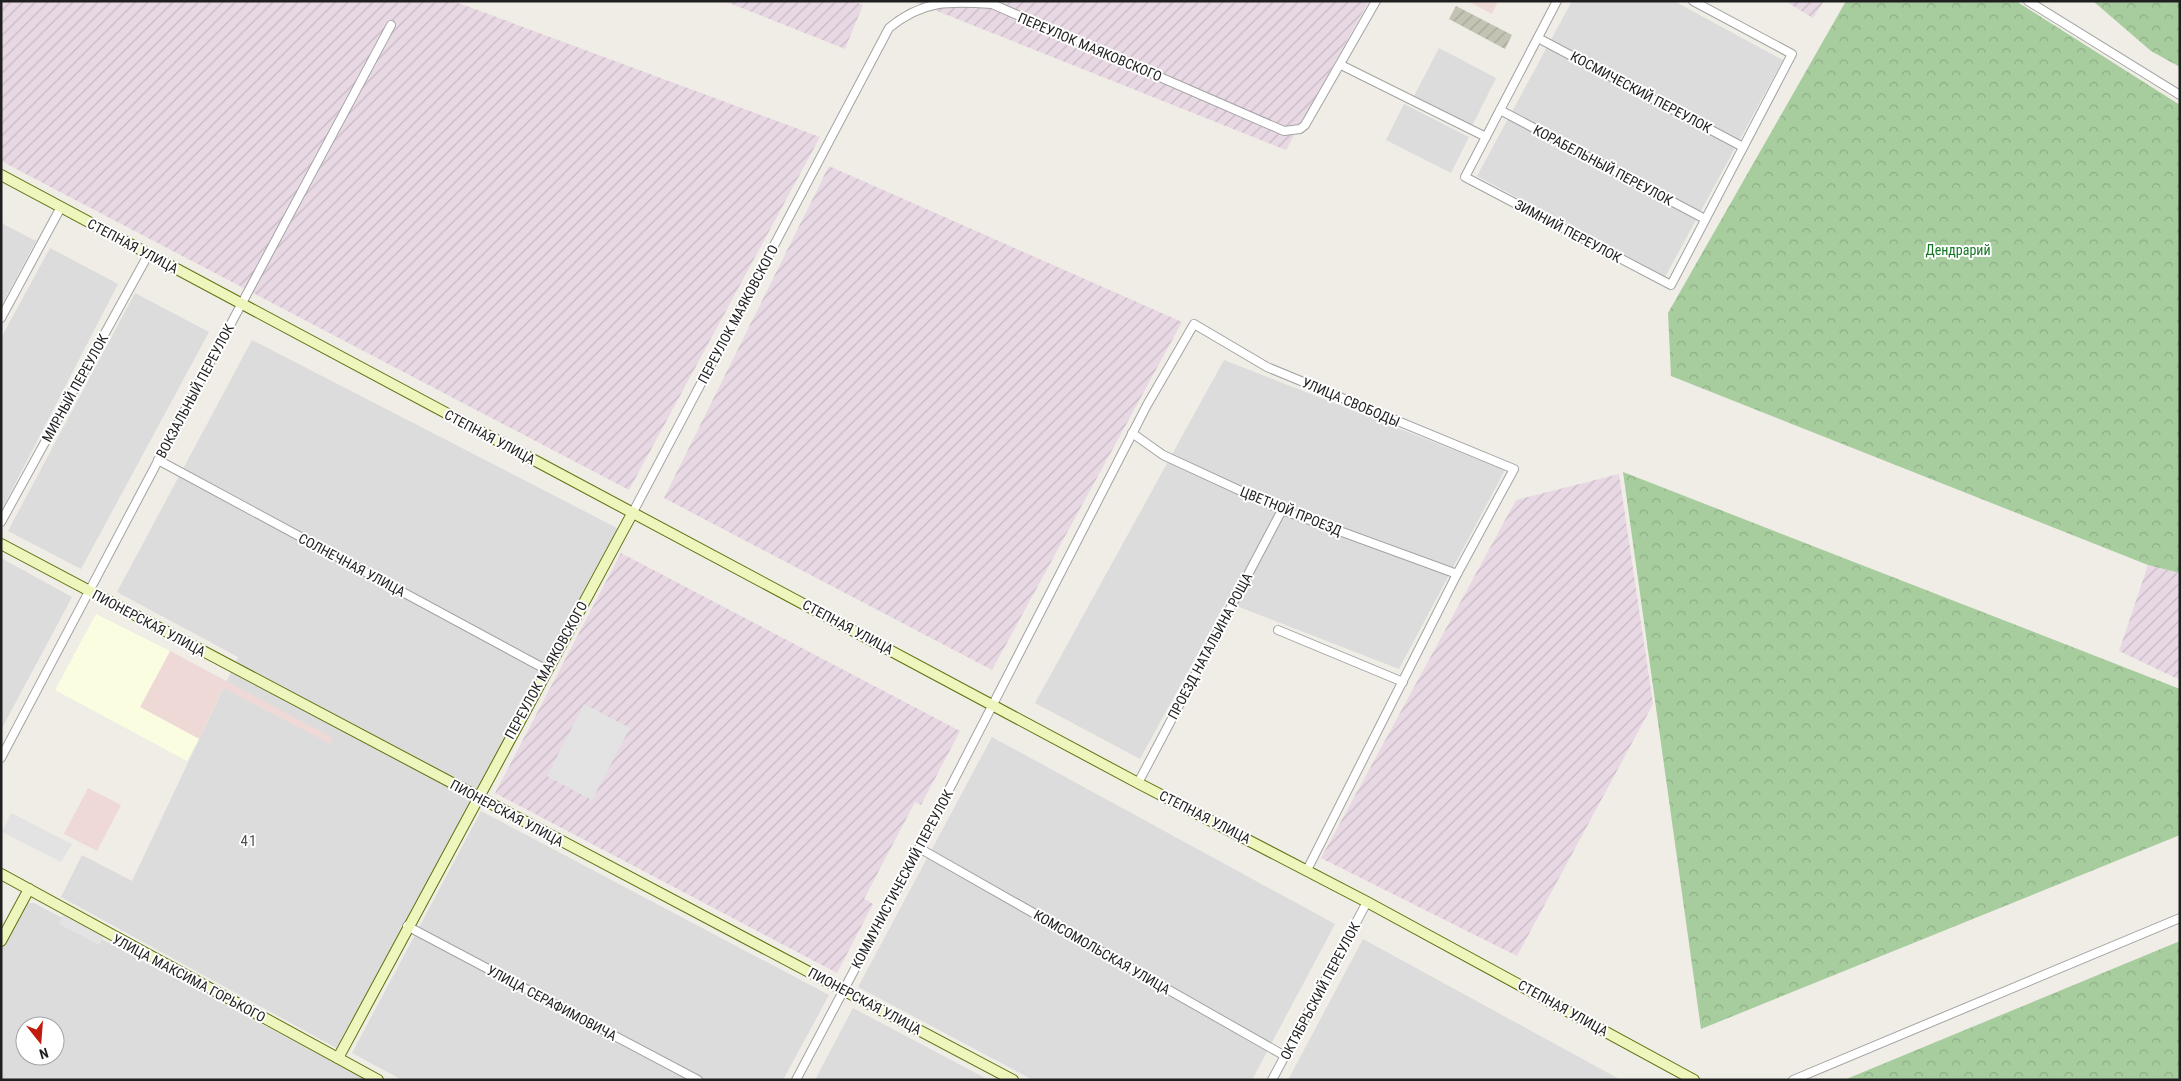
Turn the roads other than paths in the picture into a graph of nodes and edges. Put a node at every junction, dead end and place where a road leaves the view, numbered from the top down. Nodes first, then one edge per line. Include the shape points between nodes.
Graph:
1 (1376, 1) edge
2 (1557, 1) edge
3 (1693, 1) edge
4 (2028, 1) edge
5 (392, 25) dead end
6 (1538, 38) junction
7 (1341, 65) junction
8 (2180, 95) edge
9 (1500, 110) junction
10 (1486, 137) junction
11 (1744, 147) junction
12 (1, 175) edge
13 (61, 207) junction
14 (1706, 219) junction
15 (148, 254) junction
16 (241, 304) junction
17 (1, 318) edge
18 (1194, 324) joint
19 (1132, 433) junction
20 (158, 460) junction
21 (1282, 510) junction
22 (633, 512) junction
23 (1, 522) edge
24 (1, 544) edge
25 (1457, 574) junction
26 (89, 591) junction
27 (1278, 630) dead end
28 (547, 670) junction
29 (1403, 682) junction
30 (993, 705) junction
31 (1, 758) edge
32 (1138, 783) junction
33 (477, 797) junction
34 (919, 848) junction
35 (1307, 870) junction
36 (2, 875) edge
37 (29, 889) junction
38 (1368, 902) junction
39 (2180, 918) edge
40 (407, 926) junction
41 (1, 941) edge
42 (844, 990) junction
43 (1285, 1056) junction
44 (338, 1058) junction
45 (378, 1080) edge
46 (698, 1080) edge
47 (796, 1080) edge
48 (1013, 1080) edge
49 (1272, 1080) edge
50 (1694, 1080) edge
51 (1793, 1080) edge

1 - 7 street, ПЕРЕУЛОК МАЯКОВСКОГО
2 - 6 street
3 - 11 street via 1792,54
4 - 8 street
5 - 16 street, ВОКЗАЛЬНЫЙ ПЕРЕУЛОК
6 - 9 street
6 - 11 street, КОСМИЧЕСКИЙ ПЕРЕУЛОК
7 - 10 street
7 - 22 street, ПЕРЕУЛОК МАЯКОВСКОГО via 1305,125 1284,131 992,4 940,2 921,6 904,15 889,28
9 - 10 street
9 - 14 street, КОРАБЕЛЬНЫЙ ПЕРЕУЛОК
10 - 14 street, ЗИМНИЙ ПЕРЕУЛОК via 1465,177 1671,285
11 - 14 street
12 - 13 street, СТЕПНАЯ УЛИЦА
13 - 15 street, СТЕПНАЯ УЛИЦА
13 - 17 street
15 - 16 street, СТЕПНАЯ УЛИЦА
15 - 23 street, МИРНЫЙ ПЕРЕУЛОК
16 - 20 street, ВОКЗАЛЬНЫЙ ПЕРЕУЛОК
16 - 22 street, СТЕПНАЯ УЛИЦА
18 - 19 street, КОММУНИСТИЧЕСКИЙ ПЕРЕУЛОК
18 - 25 street, УЛИЦА СВОБОДЫ via 1267,367 1514,469
19 - 21 street, ЦВЕТНОЙ ПРОЕЗД via 1163,455
19 - 30 street, КОММУНИСТИЧЕСКИЙ ПЕРЕУЛОК
20 - 26 street, ВОКЗАЛЬНЫЙ ПЕРЕУЛОК
20 - 28 street, СОЛНЕЧНАЯ УЛИЦА
21 - 25 street, ЦВЕТНОЙ ПРОЕЗД
21 - 32 street, ПРОЕЗД НАТАЛЬИНА РОЩА
22 - 28 street, ПЕРЕУЛОК МАЯКОВСКОГО
22 - 30 street, СТЕПНАЯ УЛИЦА
24 - 26 street, ПИОНЕРСКАЯ УЛИЦА
25 - 29 street
26 - 31 street, ВОКЗАЛЬНЫЙ ПЕРЕУЛОК
26 - 33 street, ПИОНЕРСКАЯ УЛИЦА
27 - 29 street
28 - 33 street, ПЕРЕУЛОК МАЯКОВСКОГО
29 - 35 street
30 - 32 street, СТЕПНАЯ УЛИЦА
30 - 34 street, КОММУНИСТИЧЕСКИЙ ПЕРЕУЛОК
32 - 35 street, СТЕПНАЯ УЛИЦА
33 - 40 street, ПЕРЕУЛОК МАЯКОВСКОГО
33 - 42 street, ПИОНЕРСКАЯ УЛИЦА
34 - 42 street, КОММУНИСТИЧЕСКИЙ ПЕРЕУЛОК
34 - 43 street, КОМСОМОЛЬСКАЯ УЛИЦА
35 - 38 street, СТЕПНАЯ УЛИЦА
36 - 37 street, УЛИЦА МАКСИМА ГОРЬКОГО
37 - 41 street
37 - 44 street, УЛИЦА МАКСИМА ГОРЬКОГО
38 - 43 street, ОКТЯБРЬСКИЙ ПЕРЕУЛОК
38 - 50 street, СТЕПНАЯ УЛИЦА
39 - 51 street
40 - 44 street, ПЕРЕУЛОК МАЯКОВСКОГО
40 - 46 street, УЛИЦА СЕРАФИМОВИЧА
42 - 47 street, КОММУНИСТИЧЕСКИЙ ПЕРЕУЛОК
42 - 48 street, ПИОНЕРСКАЯ УЛИЦА
43 - 49 street, ОКТЯБРЬСКИЙ ПЕРЕУЛОК
44 - 45 street, УЛИЦА МАКСИМА ГОРЬКОГО

